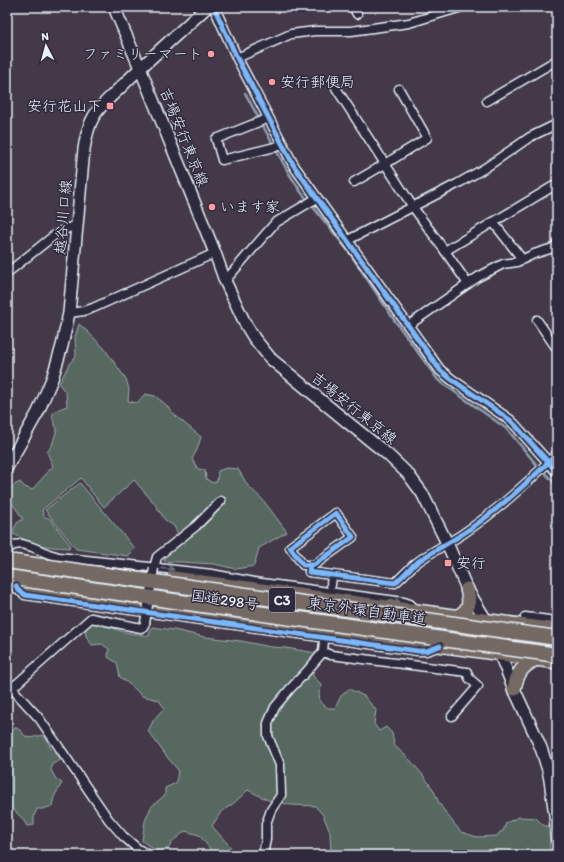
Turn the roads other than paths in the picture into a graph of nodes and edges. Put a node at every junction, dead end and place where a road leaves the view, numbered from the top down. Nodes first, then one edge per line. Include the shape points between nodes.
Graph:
1 (114, 7) edge
2 (207, 7) edge
3 (214, 7) edge
4 (431, 7) edge
5 (462, 7) edge
6 (435, 15) junction
7 (237, 58) junction
8 (557, 60) edge
9 (140, 68) junction
10 (336, 88) dead end
11 (399, 89) dead end
12 (486, 101) dead end
13 (269, 118) junction
14 (557, 124) edge
15 (282, 145) junction
16 (385, 164) junction
17 (354, 182) dead end
18 (557, 184) edge
19 (316, 199) junction
20 (413, 207) junction
21 (493, 222) junction
22 (77, 225) junction
23 (348, 240) junction
24 (557, 244) edge
25 (445, 251) junction
26 (215, 253) junction
27 (522, 259) junction
28 (7, 273) edge
29 (225, 281) junction
30 (468, 284) junction
31 (69, 313) junction
32 (537, 320) dead end
33 (409, 325) junction
34 (557, 349) edge
35 (557, 454) edge
36 (548, 463) junction
37 (7, 467) edge
38 (557, 472) edge
39 (221, 501) dead end
40 (447, 543) junction
41 (7, 549) edge
42 (7, 554) edge
43 (7, 561) edge
44 (310, 565) junction
45 (154, 568) junction
46 (332, 575) junction
47 (10, 582) edge
48 (331, 584) dead end
49 (467, 589) junction
50 (416, 611) junction
51 (458, 616) junction
52 (525, 617) dead end
53 (486, 620) junction
54 (557, 621) edge
55 (557, 630) edge
56 (557, 638) edge
57 (324, 640) dead end
58 (323, 652) junction
59 (499, 655) junction
60 (537, 659) junction
61 (555, 662) edge
62 (9, 686) edge
63 (514, 690) junction
64 (452, 716) dead end
65 (557, 771) edge
66 (550, 780) junction
67 (557, 840) edge
68 (149, 855) edge
69 (263, 855) edge

1 - 9 main road, 吉場安行東京線
2 - 9 main road, 越谷川口線
3 - 7 street
4 - 6 street
5 - 6 street
6 - 7 street via 409,23 351,31 291,34
7 - 13 street
8 - 12 street
9 - 22 main road, 越谷川口線 via 100,108 89,124 84,148
9 - 26 main road, 吉場安行東京線
10 - 16 street
11 - 16 street via 427,138
13 - 15 street
13 - 15 street via 216,139 222,160
14 - 20 street via 530,137 484,168
15 - 19 street
16 - 17 street
16 - 20 street
18 - 21 street
19 - 23 street
19 - 29 street via 275,223
20 - 23 street
20 - 25 street
21 - 25 street
21 - 27 street
22 - 28 street via 56,234
22 - 31 main road, 越谷川口線
23 - 33 street
24 - 27 street via 553,248
25 - 30 street
26 - 29 main road, 吉場安行東京線
26 - 31 street via 93,308
27 - 30 street via 503,264
29 - 40 main road, 吉場安行東京線 via 246,326 271,359 408,474 422,493
30 - 33 street
31 - 37 main road, 越谷川口線 via 52,379 38,412
32 - 34 street
33 - 36 street via 440,370 510,420
35 - 36 street
36 - 38 street
36 - 40 street via 490,515
39 - 45 street via 196,526 157,557
40 - 46 street via 415,564 395,583
40 - 49 main road, 吉場安行東京線
41 - 45 street via 22,544 59,557
42 - 50 highway, 国道298号
43 - 56 highway, 東京外環自動車道 / C3, bridge
44 - 44 street via 314,565 352,536 336,513 290,547 303,565
44 - 46 street via 309,572
45 -> 50 street via 404,602
45 - 62 street, bridge via 144,627 91,618
46 - 48 street
47 - 59 highway, 国道298号
47 - 61 highway, 東京外環自動車道 / C3, bridge via 308,620
49 - 51 highway via 470,602 464,613
49 - 53 main road, 吉場安行東京線
50 - 51 highway, 国道298号
51 - 53 highway, 国道298号
52 - 54 street
53 - 55 highway, 国道298号
53 - 59 main road, 吉場安行東京線
57 - 58 street
58 - 64 street via 467,672 469,678 478,686
58 - 69 street via 275,707 268,723 268,736 280,765 281,795 268,817
59 - 60 highway, 国道298号
59 - 63 main road, 吉場安行東京線
60 - 61 highway, 国道298号
60 - 63 highway via 523,668
62 - 68 street via 39,718 109,820 123,836
63 - 66 main road, 吉場安行東京線 via 536,737
65 - 66 street
66 - 67 main road, 吉場安行東京線

